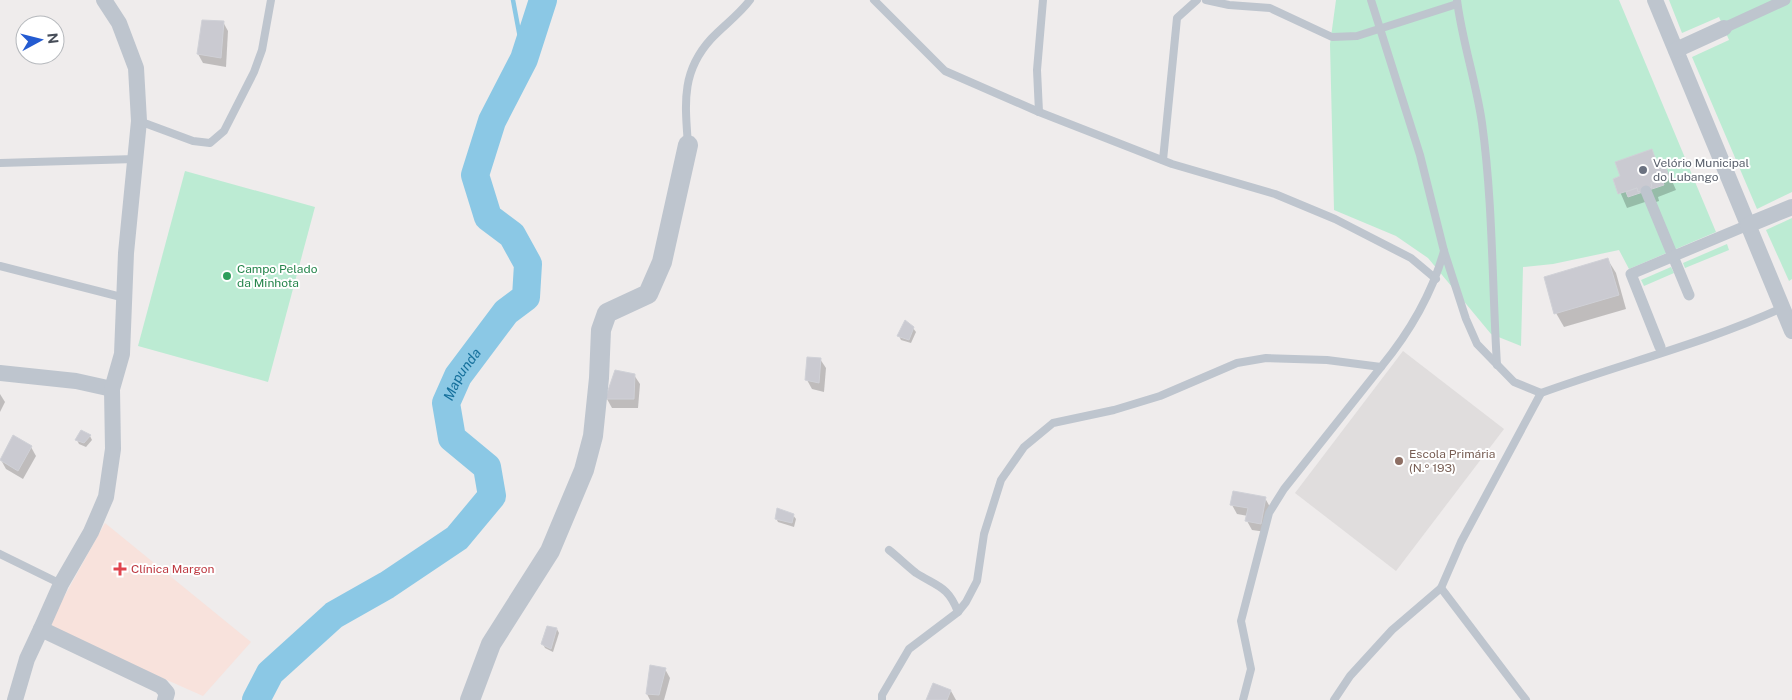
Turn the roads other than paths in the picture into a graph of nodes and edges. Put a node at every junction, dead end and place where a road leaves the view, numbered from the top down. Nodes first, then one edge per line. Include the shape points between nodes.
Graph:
1 (104, 0) edge
2 (271, 0) edge
3 (750, 0) edge
4 (874, 0) edge
5 (1043, 0) edge
6 (1196, 0) edge
7 (1206, 0) edge
8 (1370, 0) edge
9 (1655, 0) edge
10 (1785, 0) edge
11 (1457, 2) edge
12 (1724, 28) joint
13 (1379, 29) junction
14 (1676, 50) junction
15 (1039, 112) junction
16 (139, 121) junction
17 (688, 145) joint
18 (135, 159) junction
19 (1163, 160) junction
20 (0, 163) edge
21 (1646, 191) dead end
22 (1792, 206) edge
23 (1748, 226) junction
24 (1444, 251) junction
25 (1673, 257) junction
26 (0, 266) edge
27 (1436, 279) junction
28 (1690, 295) dead end
29 (125, 298) junction
30 (1782, 308) junction
31 (1792, 331) edge
32 (1660, 348) dead end
33 (1497, 364) junction
34 (1381, 367) junction
35 (0, 373) edge
36 (112, 389) junction
37 (1541, 393) junction
38 (888, 550) dead end
39 (0, 554) edge
40 (61, 584) junction
41 (1441, 588) junction
42 (958, 612) junction
43 (41, 629) junction
44 (15, 700) edge
45 (165, 700) edge
46 (470, 700) edge
47 (882, 700) edge
48 (1243, 700) edge
49 (1334, 700) edge
50 (1526, 700) edge

1 - 16 street via 119,23 136,68
2 - 16 lane via 262,50 224,131 210,143 193,141
3 - 17 lane via 711,39 691,68 684,97
4 - 15 lane via 945,71
5 - 15 lane via 1037,70
6 - 19 lane via 1177,18
7 - 13 lane via 1270,8 1332,37 1357,36
8 - 13 lane
9 - 14 street
10 - 12 street
11 - 13 lane
11 - 33 lane via 1482,121 1490,207
12 - 14 street
13 - 24 lane via 1420,155
14 - 23 street
15 - 19 lane
16 - 18 street
17 - 46 street via 662,262 648,294 607,313 601,330 593,436 584,470 550,551 491,644
18 - 20 lane
18 - 29 street
19 - 27 lane via 1275,194 1336,219 1410,258
21 - 25 street
22 - 23 street
23 - 25 street
23 - 30 street
24 - 27 lane
24 - 33 lane via 1477,344
25 - 28 street
25 - 32 street via 1631,274
26 - 29 lane
27 - 34 lane via 1402,342
29 - 36 street via 122,354
30 - 31 street
30 - 37 lane
33 - 37 lane via 1514,382
34 - 42 lane via 1327,360 1237,363 1160,396 1053,423 1024,447 1001,480 984,534 977,580
34 - 48 lane via 1284,489 1269,513 1241,621 1251,669
35 - 36 street via 76,381
36 - 40 street via 113,449 106,497 91,532
37 - 41 lane via 1461,542
38 - 42 lane via 916,572 943,587 952,596
39 - 40 lane
40 - 43 street
41 - 49 lane via 1392,630 1350,676
41 - 50 lane
42 - 47 lane via 909,649
43 - 44 street via 27,659
43 - 45 street via 160,686 167,693

